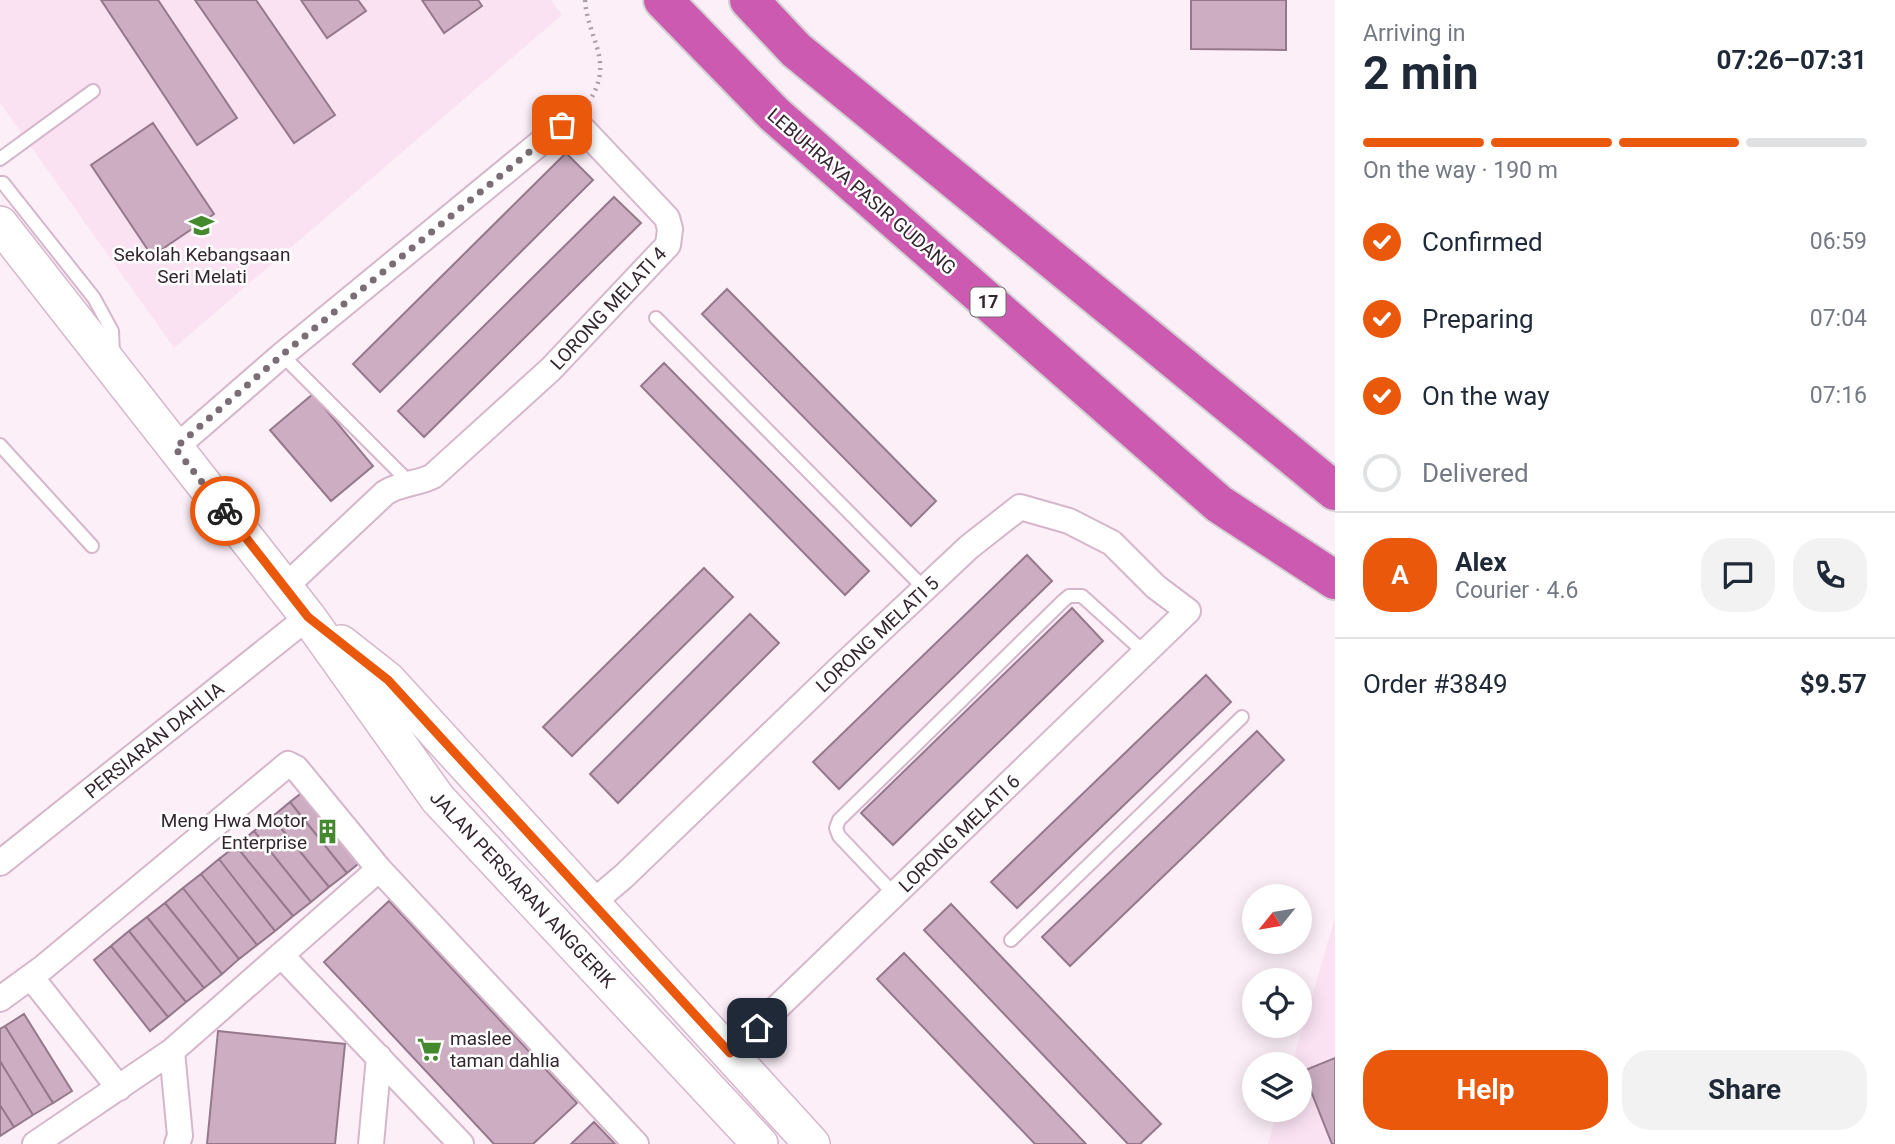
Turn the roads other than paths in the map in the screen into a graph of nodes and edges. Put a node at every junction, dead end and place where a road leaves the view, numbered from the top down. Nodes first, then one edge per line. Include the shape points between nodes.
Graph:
1 (663, 0) edge
2 (749, 0) edge
3 (93, 91) dead end
4 (0, 159) edge
5 (0, 183) edge
6 (0, 224) edge
7 (656, 318) dead end
8 (282, 355) junction
9 (113, 367) junction
10 (0, 445) edge
11 (175, 448) junction
12 (410, 483) junction
13 (1335, 491) edge
14 (92, 546) dead end
15 (1335, 580) edge
16 (285, 587) junction
17 (925, 589) junction
18 (1188, 611) joint
19 (308, 617) junction
20 (1145, 653) junction
21 (1242, 717) dead end
22 (0, 863) edge
23 (379, 869) junction
24 (895, 895) junction
25 (591, 904) junction
26 (1011, 940) dead end
27 (281, 955) junction
28 (31, 977) junction
29 (0, 999) edge
30 (172, 1051) junction
31 (730, 1053) junction
32 (379, 1057) junction
33 (119, 1088) junction
34 (35, 1144) edge
35 (177, 1144) edge
36 (371, 1144) edge
37 (461, 1144) edge
38 (636, 1144) edge
39 (760, 1144) edge
40 (813, 1144) edge

1 - 15 highway, LEBUHRAYA PASIR GUDANG / 17 via 774,114 1219,504
2 - 13 highway via 796,50
3 - 4 lane
5 - 9 lane via 94,298 112,331
6 - 9 street, JALAN PERSIARAN ANGGERIK
7 - 17 lane
8 - 11 street
8 - 12 lane
8 - 12 street, LORONG MELATI 4 via 562,125 572,120 582,128 667,218 668,245 551,369 433,476
9 - 11 street, JALAN PERSIARAN ANGGERIK
10 - 14 lane
11 - 16 street, JALAN PERSIARAN ANGGERIK
12 - 16 street, LORONG MELATI 4 via 385,493
16 - 19 street, JALAN PERSIARAN ANGGERIK
17 - 18 street, LORONG MELATI 5 via 968,547 1020,507 1069,521 1112,543
17 - 25 street, LORONG MELATI 5
18 - 20 street, LORONG MELATI 6
19 - 22 street, PERSIARAN DAHLIA
19 - 25 street, JALAN PERSIARAN ANGGERIK via 388,680
19 - 39 street, JALAN PERSIARAN ANGGERIK via 438,799
20 - 24 street, LORONG MELATI 6
20 - 24 lane via 1082,596 1069,596 1053,610 838,820 839,836
21 - 26 lane
23 - 27 street
23 - 28 street via 288,764
23 - 38 street
24 - 31 street, LORONG MELATI 6
25 - 31 street, JALAN PERSIARAN ANGGERIK
27 - 30 street
27 - 32 street
28 - 29 street
28 - 33 street
30 - 33 street
30 - 35 street
31 - 40 street, JALAN PERSIARAN ANGGERIK
32 - 36 street
32 - 37 street
33 - 34 street

